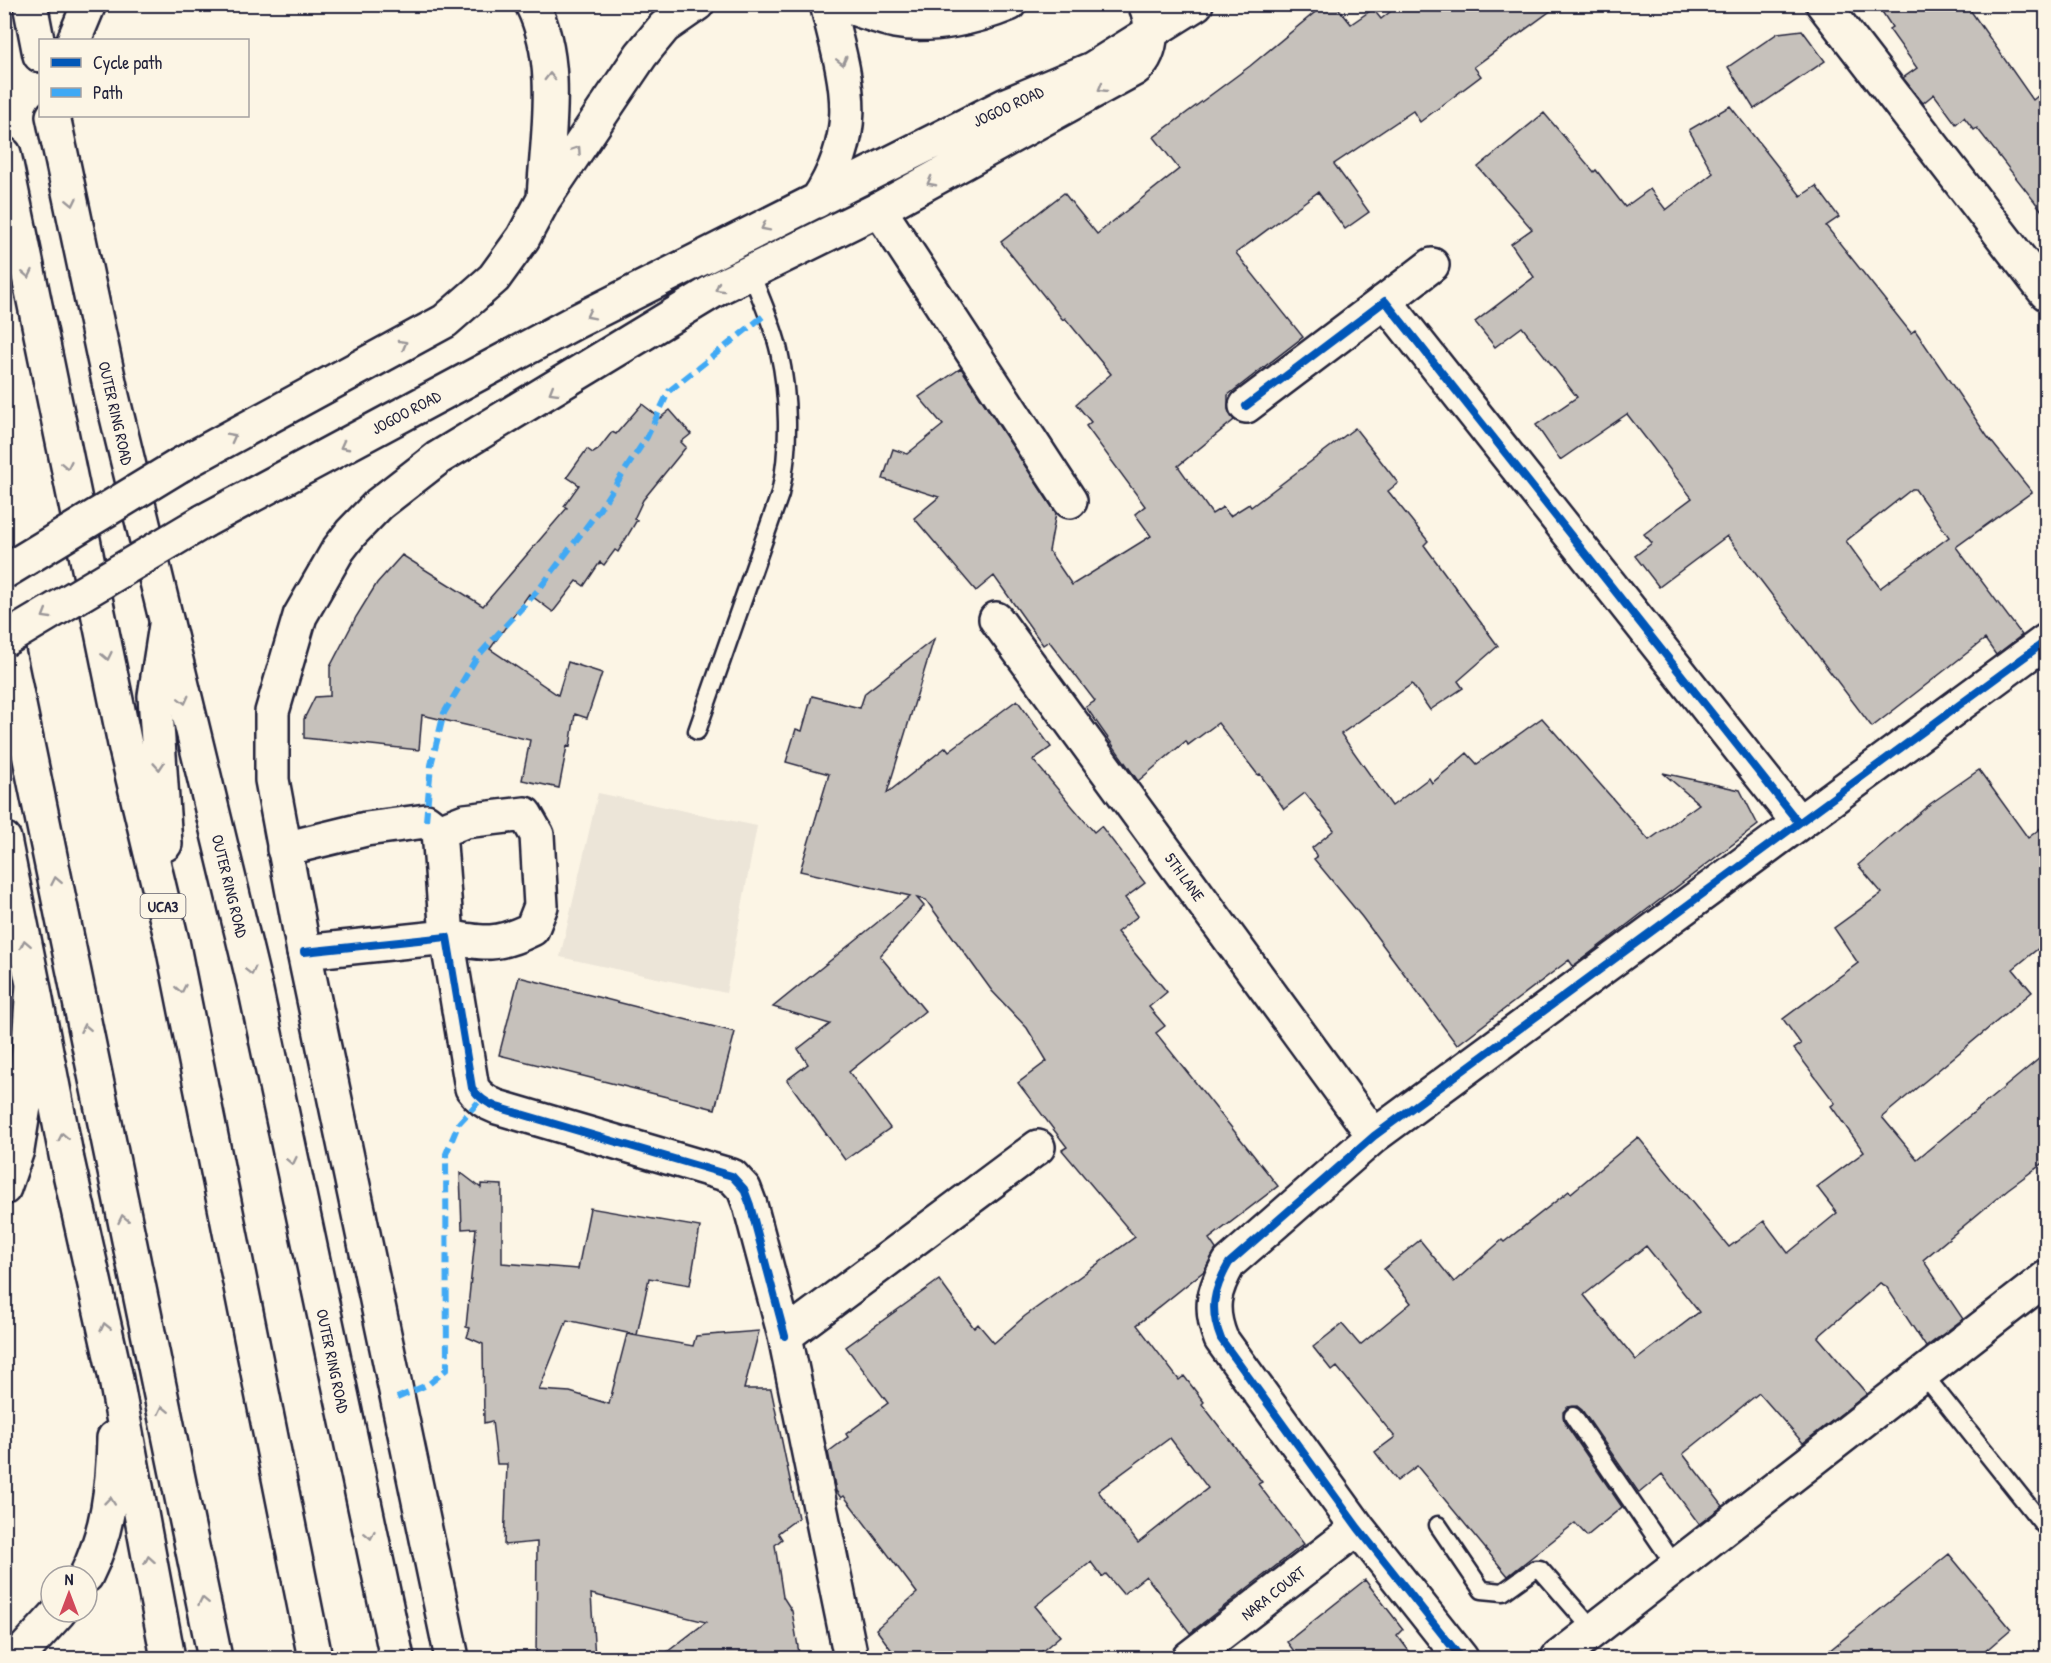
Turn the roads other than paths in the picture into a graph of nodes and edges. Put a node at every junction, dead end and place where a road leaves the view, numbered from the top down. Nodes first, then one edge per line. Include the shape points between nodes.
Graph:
1 (30, 4) edge
2 (89, 4) edge
3 (532, 4) edge
4 (697, 4) edge
5 (827, 4) edge
6 (841, 4) edge
7 (1009, 4) edge
8 (1197, 4) edge
9 (1823, 4) edge
10 (1148, 19) edge
11 (74, 39) edge
12 (39, 50) edge
13 (58, 125) edge
14 (4, 154) edge
15 (544, 199) junction
16 (817, 201) junction
17 (879, 209) junction
18 (1432, 265) dead end
19 (751, 272) junction
20 (2046, 292) edge
21 (1385, 301) junction
22 (1246, 406) dead end
23 (1070, 501) dead end
24 (4, 572) edge
25 (996, 619) dead end
26 (166, 625) junction
27 (4, 632) edge
28 (4, 640) edge
29 (2046, 643) edge
30 (698, 731) dead end
31 (1798, 822) junction
32 (439, 831) junction
33 (4, 839) edge
34 (284, 849) junction
35 (447, 937) junction
36 (172, 941) junction
37 (304, 952) junction
38 (33, 984) junction
39 (1374, 1136) junction
40 (1038, 1147) dead end
41 (4, 1188) edge
42 (2046, 1278) edge
43 (785, 1336) junction
44 (115, 1374) junction
45 (1924, 1375) junction
46 (1573, 1416) dead end
47 (1438, 1525) dead end
48 (1358, 1528) junction
49 (2046, 1528) edge
50 (92, 1564) edge
51 (1676, 1567) junction
52 (48, 1624) edge
53 (1594, 1631) junction
54 (17, 1659) edge
55 (168, 1659) edge
56 (215, 1659) edge
57 (315, 1659) edge
58 (397, 1659) edge
59 (452, 1659) edge
60 (851, 1659) edge
61 (1189, 1659) edge
62 (1461, 1659) edge
63 (1558, 1659) edge

1 - 12 main road
2 - 11 main road
15 -> 3 main road via 549,53
15 -> 4 main road via 647,48 669,22
5 -> 16 main road via 846,74 848,102 837,160
6 - 7 main road via 896,21 913,22 943,22
8 - 10 main road, JOGOO ROAD
9 - 20 main road
10 - 16 main road, JOGOO ROAD via 1092,69 1006,105
10 -> 17 main road via 1145,58 1134,69
13 -> 26 main road, OUTER RING ROAD via 112,396
14 -> 36 main road, UCA3 via 121,727
24 -> 15 main road, bridge via 180,465 446,321 494,278 523,238
16 -> 28 main road, JOGOO ROAD, bridge via 575,322 204,520
17 - 19 main road
17 - 23 main road
18 - 21 main road
19 - 30 lane via 779,350 786,404 786,469
19 -> 34 main road via 438,458 379,504 351,533 300,616 272,712 272,780
21 - 22 main road
21 - 31 main road
25 - 39 main road, 5TH LANE
26 -> 36 main road via 155,696
26 -> 58 main road, OUTER RING ROAD via 256,992
56 -> 27 main road
29 - 31 main road
31 - 39 main road
32 - 34 main road via 426,821 366,829
32 - 35 main road
32 - 35 main road via 465,821 525,814 537,836 541,906 532,929 507,942 477,943
38 -> 33 main road
34 - 37 main road
35 - 37 main road
35 - 43 main road via 476,1094 497,1107 732,1176 744,1189 750,1204
36 -> 57 main road, UCA3
37 - 59 main road
38 - 41 main road via 26,1094 17,1150
44 -> 38 main road
39 - 48 main road via 1229,1263 1218,1283 1214,1304 1214,1320 1221,1339
40 - 43 main road
42 - 45 main road
43 - 60 main road
50 -> 44 main road via 109,1512
55 -> 44 main road
45 - 49 lane
45 - 51 main road
46 - 51 lane
47 - 53 lane via 1482,1590 1503,1592 1540,1569
48 - 61 main road, NARA COURT
48 - 62 main road
51 - 53 main road
52 - 54 main road
53 - 63 main road

